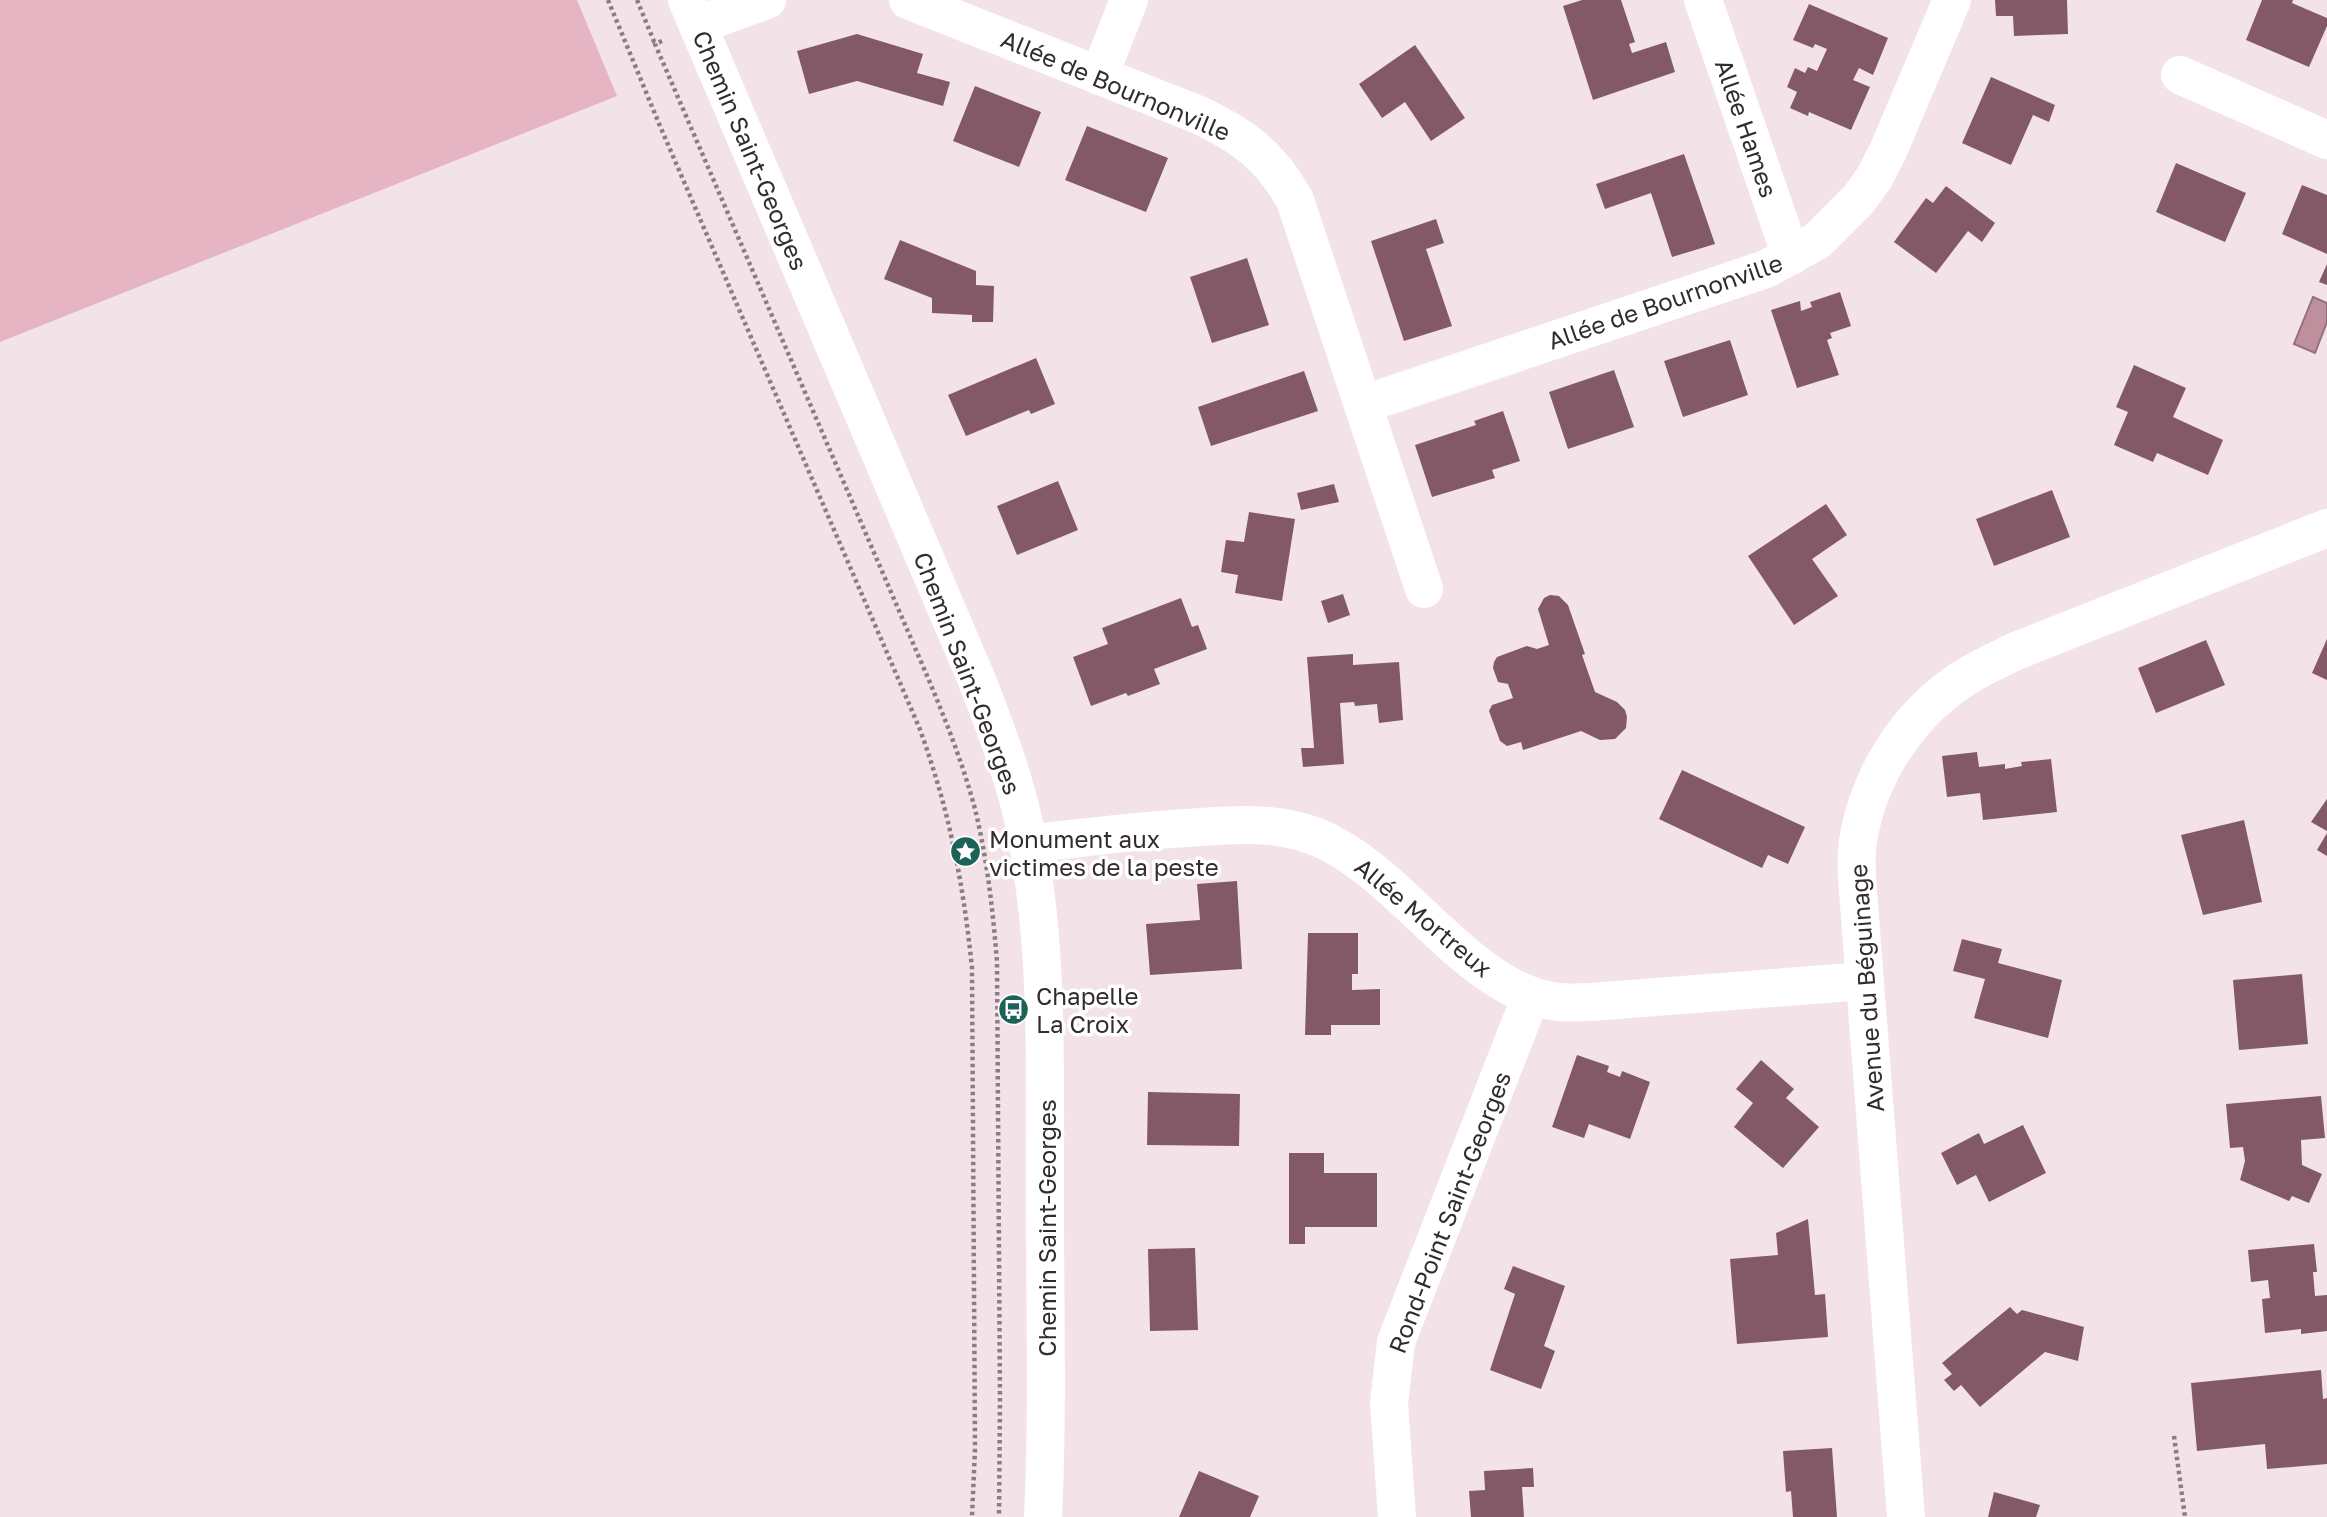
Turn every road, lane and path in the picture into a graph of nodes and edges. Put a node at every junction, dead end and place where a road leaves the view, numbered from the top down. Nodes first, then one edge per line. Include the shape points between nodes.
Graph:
1 (608, 0) edge
2 (637, 0) edge
3 (767, 0) edge
4 (908, 0) edge
5 (1129, 0) edge
6 (1703, 0) edge
7 (1952, 0) edge
8 (692, 12) edge
9 (655, 44) junction
10 (2180, 75) dead end
11 (1099, 76) junction
12 (2327, 140) edge
13 (1791, 256) junction
14 (1364, 404) junction
15 (2327, 528) edge
16 (1424, 589) dead end
17 (1028, 844) junction
18 (1864, 981) junction
19 (1531, 996) junction
20 (2174, 1436) dead end
21 (972, 1517) edge
22 (999, 1517) edge
23 (1043, 1517) edge
24 (1397, 1517) edge
25 (1906, 1517) edge
26 (2185, 1517) edge

1 - 21 path via 919,727 944,800 972,968
2 - 9 path
3 - 8 street
4 - 11 street, Allée de Bournonville
5 - 11 street
6 - 13 street, Allée Hames
7 - 13 street, Allée de Bournonville via 1874,178 1834,226
8 - 9 path
8 - 17 street, Chemin Saint-Georges via 976,678 1013,782
9 - 22 path via 949,729 975,810 997,962
10 - 12 street
11 - 14 street, Allée de Bournonville via 1220,125 1242,138 1280,173 1295,200
13 - 14 street, Allée de Bournonville via 1766,269
14 - 16 street, Allée de Bournonville
15 - 18 street, Avenue du Béguinage via 2016,651 1976,670 1924,710 1881,771 1858,842
17 - 19 street, Allée Mortreux via 1231,825 1295,830 1367,866 1472,960
17 - 23 street, Chemin Saint-Georges via 1042,947 1045,1017
18 - 19 street, Allée Mortreux via 1591,1002
18 - 25 street, Avenue du Béguinage
19 - 24 street, Rond-Point Saint-Georges via 1396,1342 1389,1403
20 - 26 path

